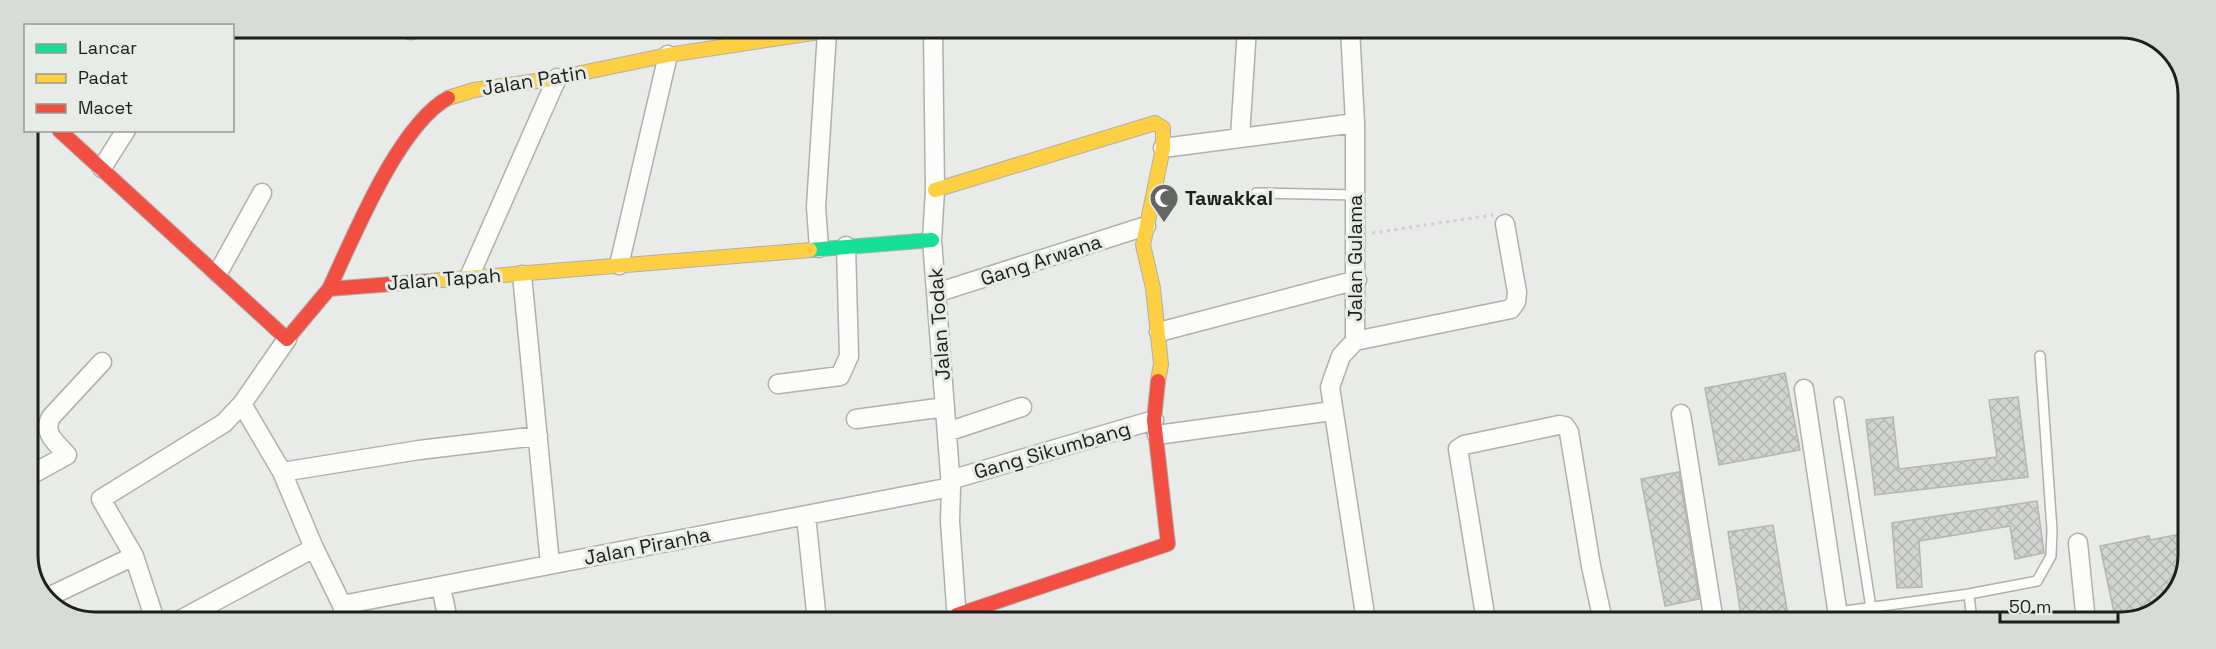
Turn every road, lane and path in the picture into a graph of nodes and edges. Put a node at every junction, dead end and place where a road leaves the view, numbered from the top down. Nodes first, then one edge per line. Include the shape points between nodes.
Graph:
1 (786, 38) edge
2 (827, 38) edge
3 (933, 38) edge
4 (1246, 38) edge
5 (1351, 38) edge
6 (668, 55) junction
7 (557, 78) junction
8 (1355, 123) junction
9 (61, 132) edge
10 (125, 132) edge
11 (1240, 137) junction
12 (1163, 148) junction
13 (102, 168) junction
14 (935, 190) junction
15 (261, 193) dead end
16 (1256, 193) dead end
17 (1355, 195) junction
18 (1505, 224) joint
19 (1146, 226) junction
20 (1355, 235) junction
21 (932, 240) junction
22 (846, 246) junction
23 (819, 248) junction
24 (619, 265) junction
25 (218, 273) junction
26 (522, 274) junction
27 (470, 275) junction
28 (1357, 280) junction
29 (328, 289) junction
30 (936, 293) junction
31 (1159, 332) junction
32 (287, 339) junction
33 (1355, 341) junction
34 (2040, 356) dead end
35 (102, 362) dead end
36 (778, 384) dead end
37 (1804, 389) dead end
38 (1839, 402) dead end
39 (242, 404) junction
40 (945, 407) junction
41 (1022, 408) dead end
42 (1332, 411) junction
43 (1681, 414) dead end
44 (856, 418) dead end
45 (1156, 428) junction
46 (947, 432) junction
47 (538, 436) junction
48 (38, 471) edge
49 (282, 472) junction
50 (951, 484) junction
51 (806, 516) junction
52 (2078, 543) dead end
53 (314, 548) junction
54 (134, 556) junction
55 (550, 564) junction
56 (441, 587) junction
57 (54, 594) edge
58 (1969, 594) junction
59 (1871, 608) junction
60 (152, 612) edge
61 (195, 612) edge
62 (344, 612) edge
63 (348, 612) edge
64 (446, 612) edge
65 (816, 612) edge
66 (957, 612) edge
67 (974, 612) edge
68 (1365, 612) edge
69 (1484, 612) edge
70 (1601, 612) edge
71 (1712, 612) edge
72 (1840, 612) edge
73 (1853, 612) edge
74 (1971, 612) edge
75 (2085, 612) edge

1 - 6 street, Jalan Patin
2 - 23 street via 816,207
3 - 14 street, Jalan Todak
4 - 11 street
5 - 8 street, Jalan Gulama
6 - 7 street, Jalan Patin
6 - 24 street
7 - 27 street
7 - 29 street, Jalan Patin via 474,90 436,105 422,119 377,187
8 - 11 street
8 - 17 street, Jalan Gulama
9 - 13 street
10 - 13 street
11 - 12 street
12 - 14 street via 1163,128 1155,123
12 - 19 street
13 - 25 street
14 - 21 street, Jalan Todak
15 - 25 street
16 - 17 lane
17 - 20 street, Jalan Gulama
18 - 20 path via 1494,215
18 - 33 street via 1518,292 1511,309
19 - 30 street, Gang Arwana
19 - 31 street via 1143,245
20 - 28 street, Jalan Gulama
21 - 22 street, Jalan Tapah
21 - 30 street, Jalan Todak
22 - 23 street, Jalan Tapah
22 - 36 street via 847,365 840,376
23 - 24 street, Jalan Tapah
24 - 26 street, Jalan Tapah
25 - 32 street
26 - 27 street, Jalan Tapah
26 - 47 street
27 - 29 street, Jalan Tapah
28 - 31 street
28 - 33 street, Jalan Gulama
29 - 32 street
30 - 40 street, Jalan Todak
31 - 45 street
32 - 39 street
33 - 42 street, Jalan Gulama via 1335,367 1330,387
34 - 58 lane via 2052,518 2051,556 2037,581
35 - 48 street via 47,425 48,434 67,455
37 - 72 street
38 - 59 lane
39 - 49 street
39 - 54 street via 224,423 100,499
40 - 44 street
40 - 46 street, Jalan Todak
41 - 46 street
42 - 45 street, Gang Sikumbang
42 - 68 street, Jalan Gulama
43 - 71 street
45 - 50 street, Gang Sikumbang
45 - 67 street via 1168,544
46 - 50 street, Jalan Todak
47 - 49 street
47 - 55 street
49 - 53 street
50 - 51 street, Jalan Piranha
50 - 66 street, Jalan Todak
51 - 55 street, Jalan Piranha
51 - 65 street
52 - 75 street
53 - 61 street
53 - 62 street
54 - 57 street
54 - 60 street
55 - 56 street, Jalan Piranha
56 - 63 street, Jalan Piranha
56 - 64 street
58 - 59 lane
58 - 74 lane
59 - 73 lane
69 - 70 street via 1458,447 1559,425 1569,432

